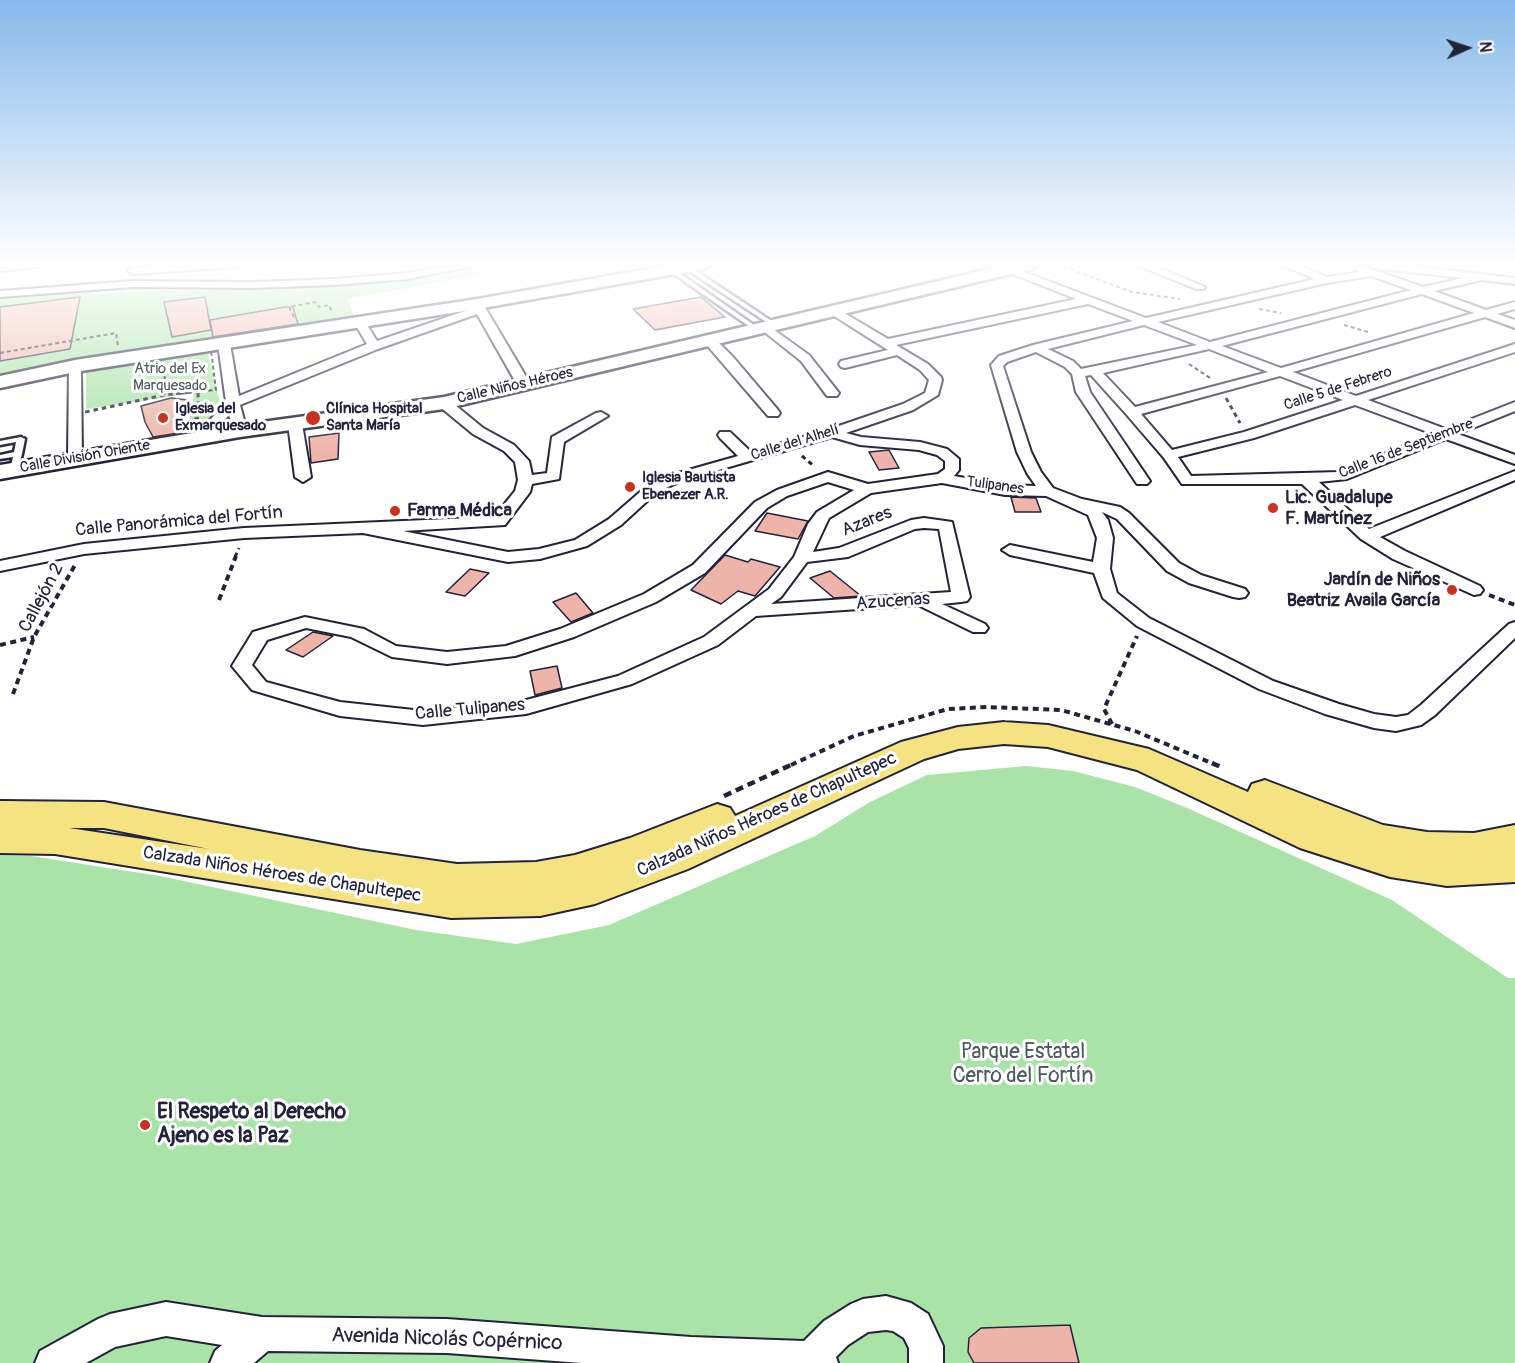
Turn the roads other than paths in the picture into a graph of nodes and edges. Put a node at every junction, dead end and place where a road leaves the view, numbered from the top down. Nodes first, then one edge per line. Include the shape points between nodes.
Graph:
1 (325, 328) edge
2 (363, 328) edge
3 (423, 328) edge
4 (490, 328) edge
5 (767, 328) joint
6 (861, 328) edge
7 (974, 328) edge
8 (1120, 328) edge
9 (1165, 328) edge
10 (1274, 328) edge
11 (1433, 328) edge
12 (710, 341) junction
13 (224, 344) junction
14 (1208, 344) junction
15 (374, 346) junction
16 (893, 347) junction
17 (1037, 348) junction
18 (1515, 348) edge
19 (845, 364) dead end
20 (75, 369) junction
21 (1094, 371) junction
22 (1280, 372) junction
23 (1078, 373) junction
24 (0, 382) edge
25 (524, 385) junction
26 (832, 393) dead end
27 (1356, 401) junction
28 (233, 403) junction
29 (444, 403) junction
30 (1515, 406) edge
31 (1132, 412) junction
32 (773, 413) dead end
33 (601, 416) dead end
34 (295, 424) junction
35 (240, 431) junction
36 (832, 433) junction
37 (725, 435) dead end
38 (1448, 435) junction
39 (201, 438) junction
40 (0, 443) edge
41 (1169, 454) junction
42 (75, 458) junction
43 (748, 458) junction
44 (1515, 460) edge
45 (8, 463) edge
46 (1515, 475) edge
47 (303, 477) dead end
48 (942, 478) junction
49 (1306, 479) junction
50 (526, 480) junction
51 (1142, 480) dead end
52 (867, 489) junction
53 (1048, 491) junction
54 (1072, 500) junction
55 (946, 525) joint
56 (364, 528) junction
57 (1368, 536) junction
58 (1010, 550) dead end
59 (802, 558) junction
60 (0, 566) edge
61 (1101, 569) junction
62 (1474, 590) road end
63 (1239, 592) dead end
64 (923, 601) junction
65 (751, 611) junction
66 (979, 628) dead end
67 (1515, 628) edge
68 (0, 814) edge
69 (0, 838) edge
70 (1515, 839) edge
71 (1515, 867) edge
72 (262, 1334) junction
73 (816, 1360) edge
74 (52, 1363) edge
75 (227, 1363) edge
76 (926, 1363) edge

1 - 13 main road
2 - 15 street
3 - 15 street
4 - 25 street
5 - 12 main road, Calle Niños Héroes
5 - 26 street via 806,358
6 - 16 street, Calle del Alhelí
7 - 16 street
8 - 17 street
9 - 14 street
10 - 14 street
11 - 22 street
12 - 25 main road, Calle Niños Héroes
12 - 32 street
13 - 20 main road
13 - 28 street
14 - 21 street
14 - 22 street
15 - 28 street
16 - 19 street
16 - 36 street, Calle del Alhelí via 924,367 936,380 931,394
17 - 23 street
17 - 53 street via 1003,359 997,365 1024,452
18 - 27 street, Calle 5 de Febrero
20 - 24 main road
20 - 42 street
21 - 23 street
21 - 31 street, Calle 16 de Septiembre
22 - 27 street
22 - 31 street
23 - 51 street via 1083,392
25 - 29 main road, Calle Niños Héroes
27 - 38 street
27 - 41 street, Calle 5 de Febrero via 1249,435
28 - 35 street
28 - 39 street
29 - 34 main road, Calle Niños Héroes
29 - 50 street via 478,431 509,448 522,461
30 - 38 street, Calle 16 de Septiembre
31 - 41 street, Calle 16 de Septiembre
33 - 50 street via 557,440 554,476
34 - 35 main road, Calle Niños Héroes
34 - 47 street
35 - 39 main road, Calle División Oriente
36 - 43 street, Calle del Alhelí
36 - 48 street via 860,441 920,446 942,452 952,459 952,470
37 - 43 street
38 - 44 street
38 - 49 street, Calle 16 de Septiembre via 1342,476
39 - 42 main road, Calle División Oriente
40 - 45 lane via 21,439
41 - 49 street, Calle 16 de Septiembre via 1187,481
42 - 45 main road, Calle División Oriente
43 - 56 street, Calle del Alhelí via 676,478 652,489 615,522 581,543 540,554 508,557
46 - 57 street
48 - 52 street, Calle Tulipanes
48 - 53 street, Tulipanes via 1005,490
49 - 57 street
50 - 56 street via 522,492 499,522
52 - 59 street, Calle Tulipanes via 823,515
52 - 65 street, Calle Tulipanes via 828,477 782,493 761,505 699,569 650,598 567,633 508,652 447,658 392,651 357,633 305,622 260,636 242,666 259,686 340,709 423,718 446,716 526,707 625,680 711,641
53 - 54 street, Tulipanes
54 - 61 street via 1094,512 1100,520 1105,538
54 - 63 street via 1114,510 1173,567 1195,579
55 - 59 street, Azares via 911,525 842,553
55 - 64 street, Azucenas via 961,597
56 - 60 street, Calle Panorámica del Fortín via 244,533 84,549
57 - 62 street via 1409,561
58 - 61 street
59 - 65 street, Calle Tulipanes via 775,592
61 - 67 street via 1109,594 1143,622 1266,685 1374,721 1396,724 1414,720
64 - 65 street, Azucenas
64 - 66 street
68 - 70 main road, Calzada Niños Héroes de Chapultepec via 104,815 446,878 536,877 575,870 642,849 878,744 945,721 983,715 1030,716 1151,745 1332,822 1382,839 1426,846 1474,847
69 - 71 main road, Calzada Niños Héroes de Chapultepec via 55,840 451,902 540,900 595,889 675,859 913,750 958,738 1004,733 1070,740 1149,761 1313,838 1390,862 1447,871
72 - 73 street, Avenida Nicolás Copérnico via 447,1336
72 - 74 street, Avenida Nicolás Copérnico via 166,1319 110,1331
72 - 75 street
73 - 76 street, Avenida Nicolás Copérnico via 836,1334 863,1316 886,1313 899,1315 916,1326 926,1346

